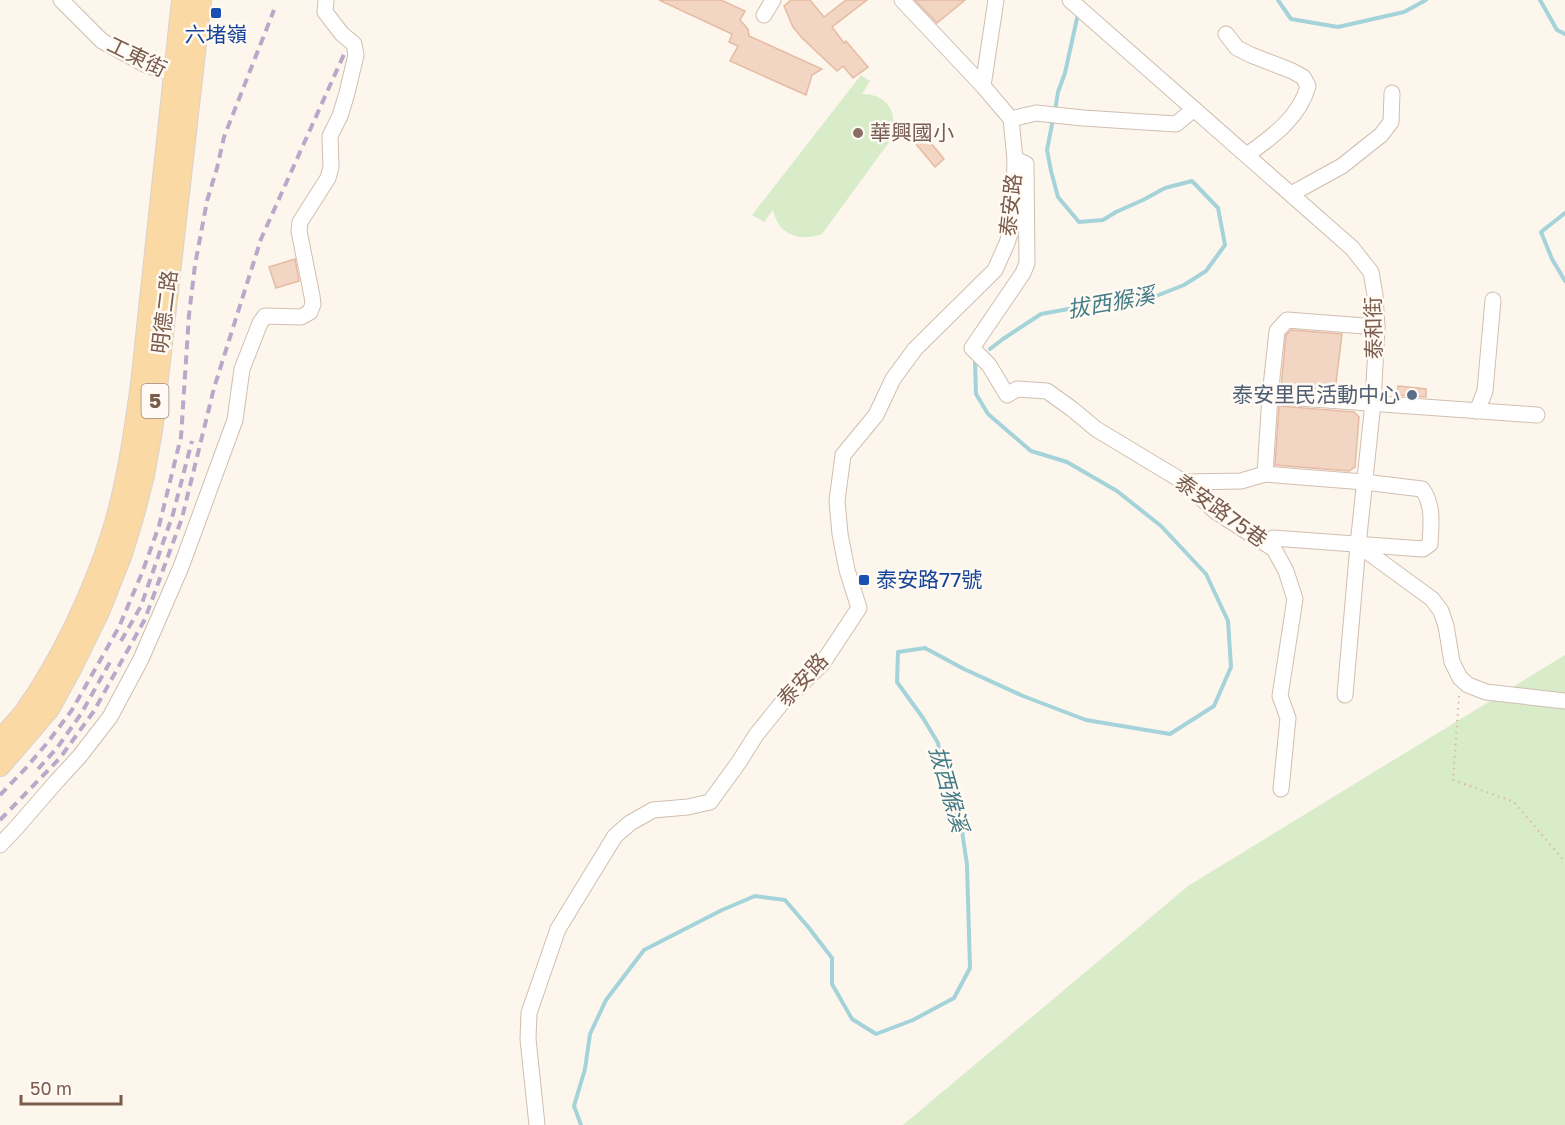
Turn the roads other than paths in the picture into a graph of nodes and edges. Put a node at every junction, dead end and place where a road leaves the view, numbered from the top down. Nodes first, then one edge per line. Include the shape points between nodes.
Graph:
1 (61, 0) edge
2 (182, 0) edge
3 (201, 0) edge
4 (326, 0) edge
5 (773, 0) edge
6 (902, 0) edge
7 (996, 0) edge
8 (1071, 1) edge
9 (764, 15) dead end
10 (1226, 34) dead end
11 (184, 77) junction
12 (983, 86) junction
13 (1392, 93) dead end
14 (1194, 109) junction
15 (1011, 119) junction
16 (1247, 155) junction
17 (1015, 159) junction
18 (1291, 194) junction
19 (1493, 300) dead end
20 (1377, 327) junction
21 (972, 348) joint
22 (1270, 396) junction
23 (1373, 403) junction
24 (1476, 411) junction
25 (1537, 416) dead end
26 (1265, 474) junction
27 (1184, 482) junction
28 (1364, 482) junction
29 (1273, 538) dead end
30 (1358, 545) junction
31 (1344, 695) dead end
32 (1565, 701) edge
33 (0, 740) edge
34 (0, 766) edge
35 (1281, 789) dead end
36 (0, 845) edge
37 (537, 1125) edge

1 - 11 street, 工東街 via 102,41 146,65
2 - 11 main road, 明德二路 / 5
3 - 11 main road, 明德二路 / 5
4 - 36 street via 325,12 354,44 356,55 340,116 330,135 328,178 300,222 313,304 310,312 301,318 265,316 260,323 242,369 235,420 181,567 141,659 110,717
5 - 9 street
6 - 12 street
7 - 12 street
8 - 14 street
10 - 16 street via 1237,48 1298,74 1308,86 1306,96 1283,128
11 - 33 main road, 明德二路 / 5 via 136,420 112,532 94,582 43,685
11 - 34 main road, 明德二路 / 5 via 152,431 135,511 122,554 71,669 49,709
12 - 15 street
13 - 18 street via 1391,122 1381,135 1342,166
14 - 15 street via 1176,124 1036,112
14 - 16 street, 泰和街
15 - 17 street, 泰安路
16 - 18 street, 泰和街
17 - 21 street, 泰安路 via 1026,164 1027,263
17 - 37 street, 泰安路 via 1013,224 995,270 915,349 893,380 876,415 843,455 837,501 840,534 859,608 822,664 781,704 710,802 653,810 630,823 615,836 558,928 529,1014
18 - 20 street, 泰和街 via 1352,248 1371,272
19 - 24 street via 1485,391
20 - 22 street via 1287,320 1277,331
20 - 23 street, 泰和街
21 - 27 street, 泰安路75巷 via 989,365 1007,394 1017,389 1047,391 1095,429
22 - 23 street
22 - 26 street
23 - 24 street
23 - 28 street, 泰和街
24 - 25 street
26 - 27 street via 1241,481
26 - 28 street
27 - 35 street, 泰安路75巷 via 1215,512 1274,549 1295,599 1280,696 1288,718
28 - 30 street, 泰和街
28 - 30 street via 1422,489 1432,515 1431,544 1423,549
29 - 30 street
30 - 31 street, 泰和街
30 - 32 street via 1432,599 1444,618 1452,662 1468,685 1486,692

